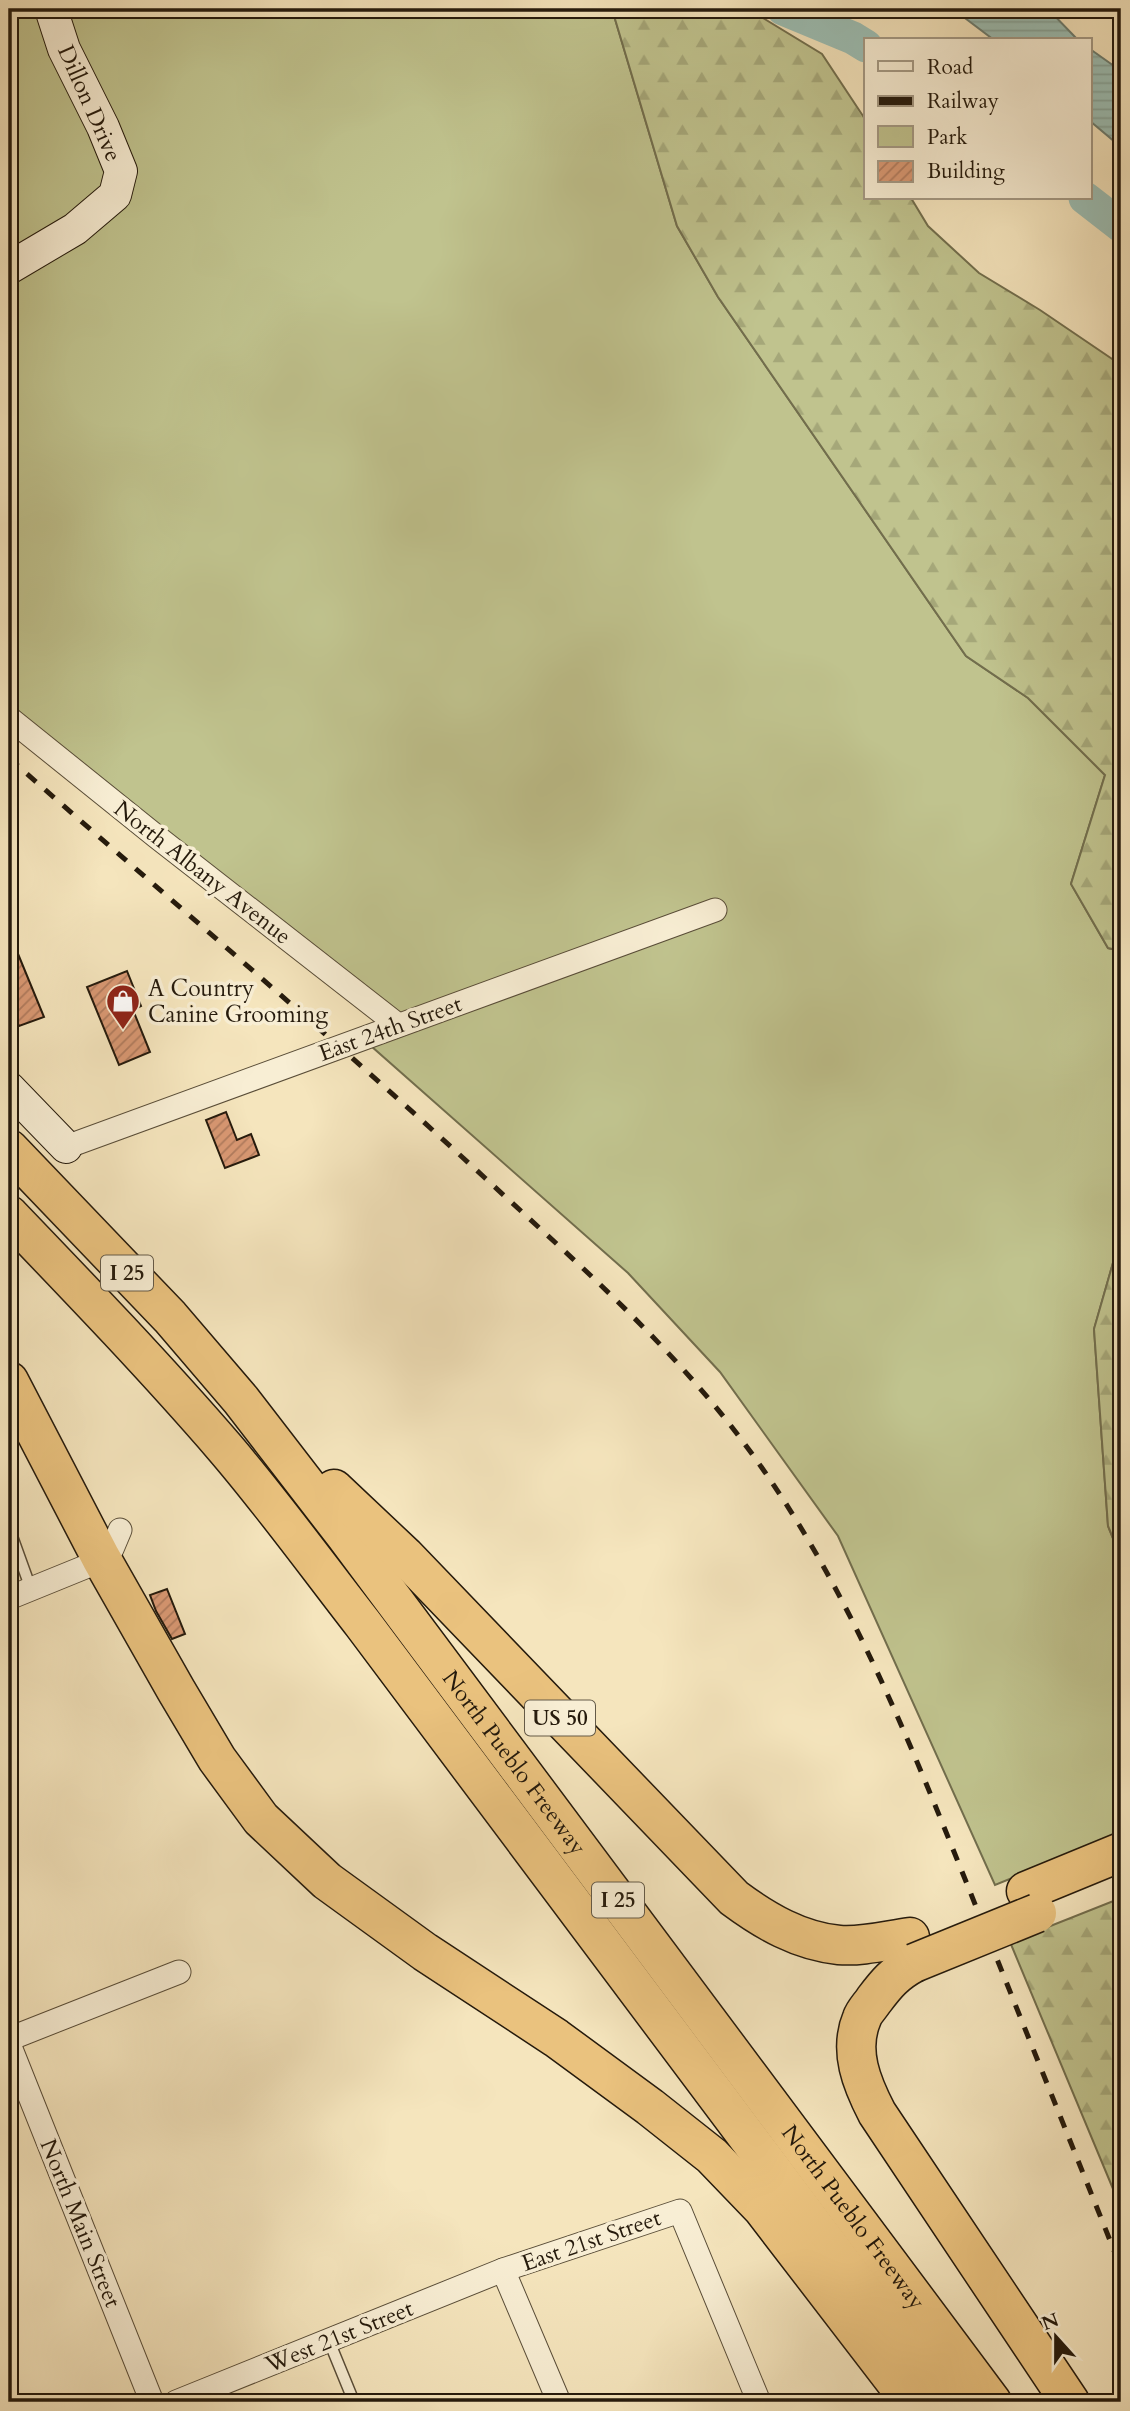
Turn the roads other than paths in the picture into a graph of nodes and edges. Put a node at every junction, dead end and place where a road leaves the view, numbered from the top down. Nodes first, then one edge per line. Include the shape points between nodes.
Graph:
1 (51, 9) edge
2 (9, 268) edge
3 (9, 718) edge
4 (715, 910) dead end
5 (398, 1025) junction
6 (9, 1088) edge
7 (66, 1147) joint
8 (9, 1149) edge
9 (9, 1215) edge
10 (9, 1381) edge
11 (241, 1400) junction
12 (9, 1528) edge
13 (111, 1544) junction
14 (31, 1589) junction
15 (9, 1598) edge
16 (1121, 1852) edge
17 (1121, 1879) edge
18 (1032, 1902) junction
19 (899, 1948) junction
20 (179, 1972) dead end
21 (9, 2042) edge
22 (503, 2270) junction
23 (328, 2341) junction
24 (152, 2402) edge
25 (176, 2402) edge
26 (354, 2402) edge
27 (559, 2402) edge
28 (759, 2402) edge
29 (911, 2402) edge
30 (946, 2402) edge
31 (992, 2402) edge
32 (1070, 2402) edge

1 - 2 street, Dillon Drive via 121,172 115,195 75,229
3 - 5 street, North Albany Avenue
4 - 5 street, East 24th Street
5 - 7 street, East 24th Street
6 - 7 street
8 - 11 highway, North Pueblo Freeway / I 25 via 170,1317
9 - 30 highway, North Pueblo Freeway / I 25 via 172,1388 291,1531
10 - 13 highway
11 - 19 highway, US 50 via 405,1556 734,1898 761,1918 812,1940
11 - 31 highway, North Pueblo Freeway / I 25
12 - 14 lane
13 - 14 street via 94,1563
13 - 29 highway via 217,1759 261,1819 327,1881 556,2038 712,2156 762,2208
14 - 15 street
16 - 18 highway, US 50
17 - 18 highway, US 50
18 - 19 highway, US 50, bridge
19 - 32 highway via 899,1971 862,2016 856,2052 865,2091
20 - 21 street
21 - 24 street, North Main Street
22 - 23 street, West 21st Street
22 - 27 street
22 - 28 street, East 21st Street via 680,2211
23 - 25 street, West 21st Street
23 - 26 lane

